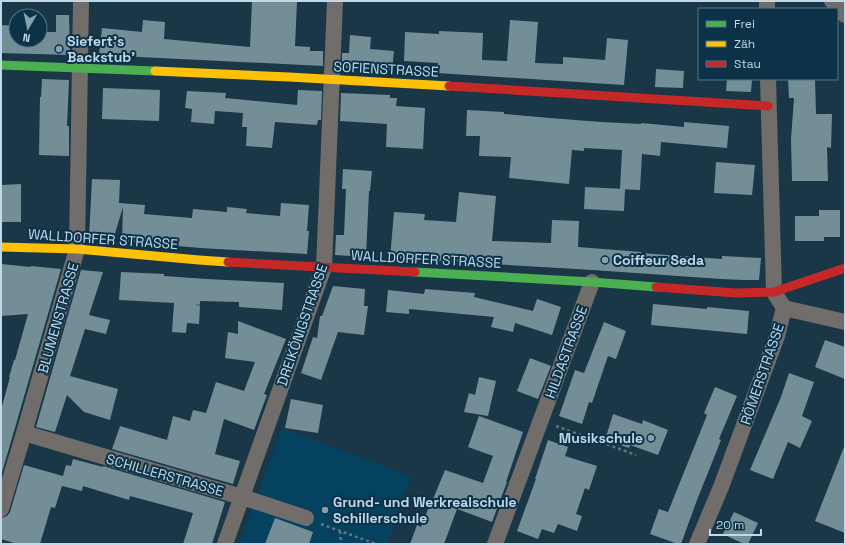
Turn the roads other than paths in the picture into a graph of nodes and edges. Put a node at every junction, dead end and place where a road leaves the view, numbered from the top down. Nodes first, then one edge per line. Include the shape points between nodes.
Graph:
1 (81, 1) edge
2 (336, 1) edge
3 (832, 1) edge
4 (845, 15) edge
5 (1, 66) edge
6 (80, 67) junction
7 (332, 80) junction
8 (768, 80) edge
9 (768, 106) junction
10 (1, 247) edge
11 (77, 250) junction
12 (324, 267) junction
13 (845, 268) edge
14 (592, 282) junction
15 (774, 292) junction
16 (784, 308) junction
17 (845, 322) edge
18 (24, 433) junction
19 (242, 497) junction
20 (1, 509) edge
21 (306, 518) road end
22 (225, 544) edge
23 (495, 544) edge
24 (696, 544) edge

1 - 6 street, BLUMENSTRASSE
2 - 7 street, DREIKÖNIGSTRASSE
3 - 4 street
5 - 6 street, SOFIENSTRASSE
6 - 7 street, SOFIENSTRASSE
6 - 11 street, BLUMENSTRASSE
7 - 9 street, SOFIENSTRASSE
7 - 12 street, DREIKÖNIGSTRASSE
8 - 9 street
9 - 15 street
10 - 11 street, WALLDORFER STRASSE
11 - 12 street, WALLDORFER STRASSE
11 - 18 street, BLUMENSTRASSE
12 - 14 street, WALLDORFER STRASSE
12 - 19 street, DREIKÖNIGSTRASSE
13 - 15 street, WALLDORFER STRASSE
14 - 15 street, WALLDORFER STRASSE via 736,293
14 - 23 street, HILDASTRASSE
15 - 16 street, RÖMERSTRASSE
16 - 17 street
16 - 24 street, RÖMERSTRASSE via 777,336 721,486
18 - 19 street, SCHILLERSTRASSE
18 - 20 street, BLUMENSTRASSE
19 - 21 street, SCHILLERSTRASSE
19 - 22 street, DREIKÖNIGSTRASSE

